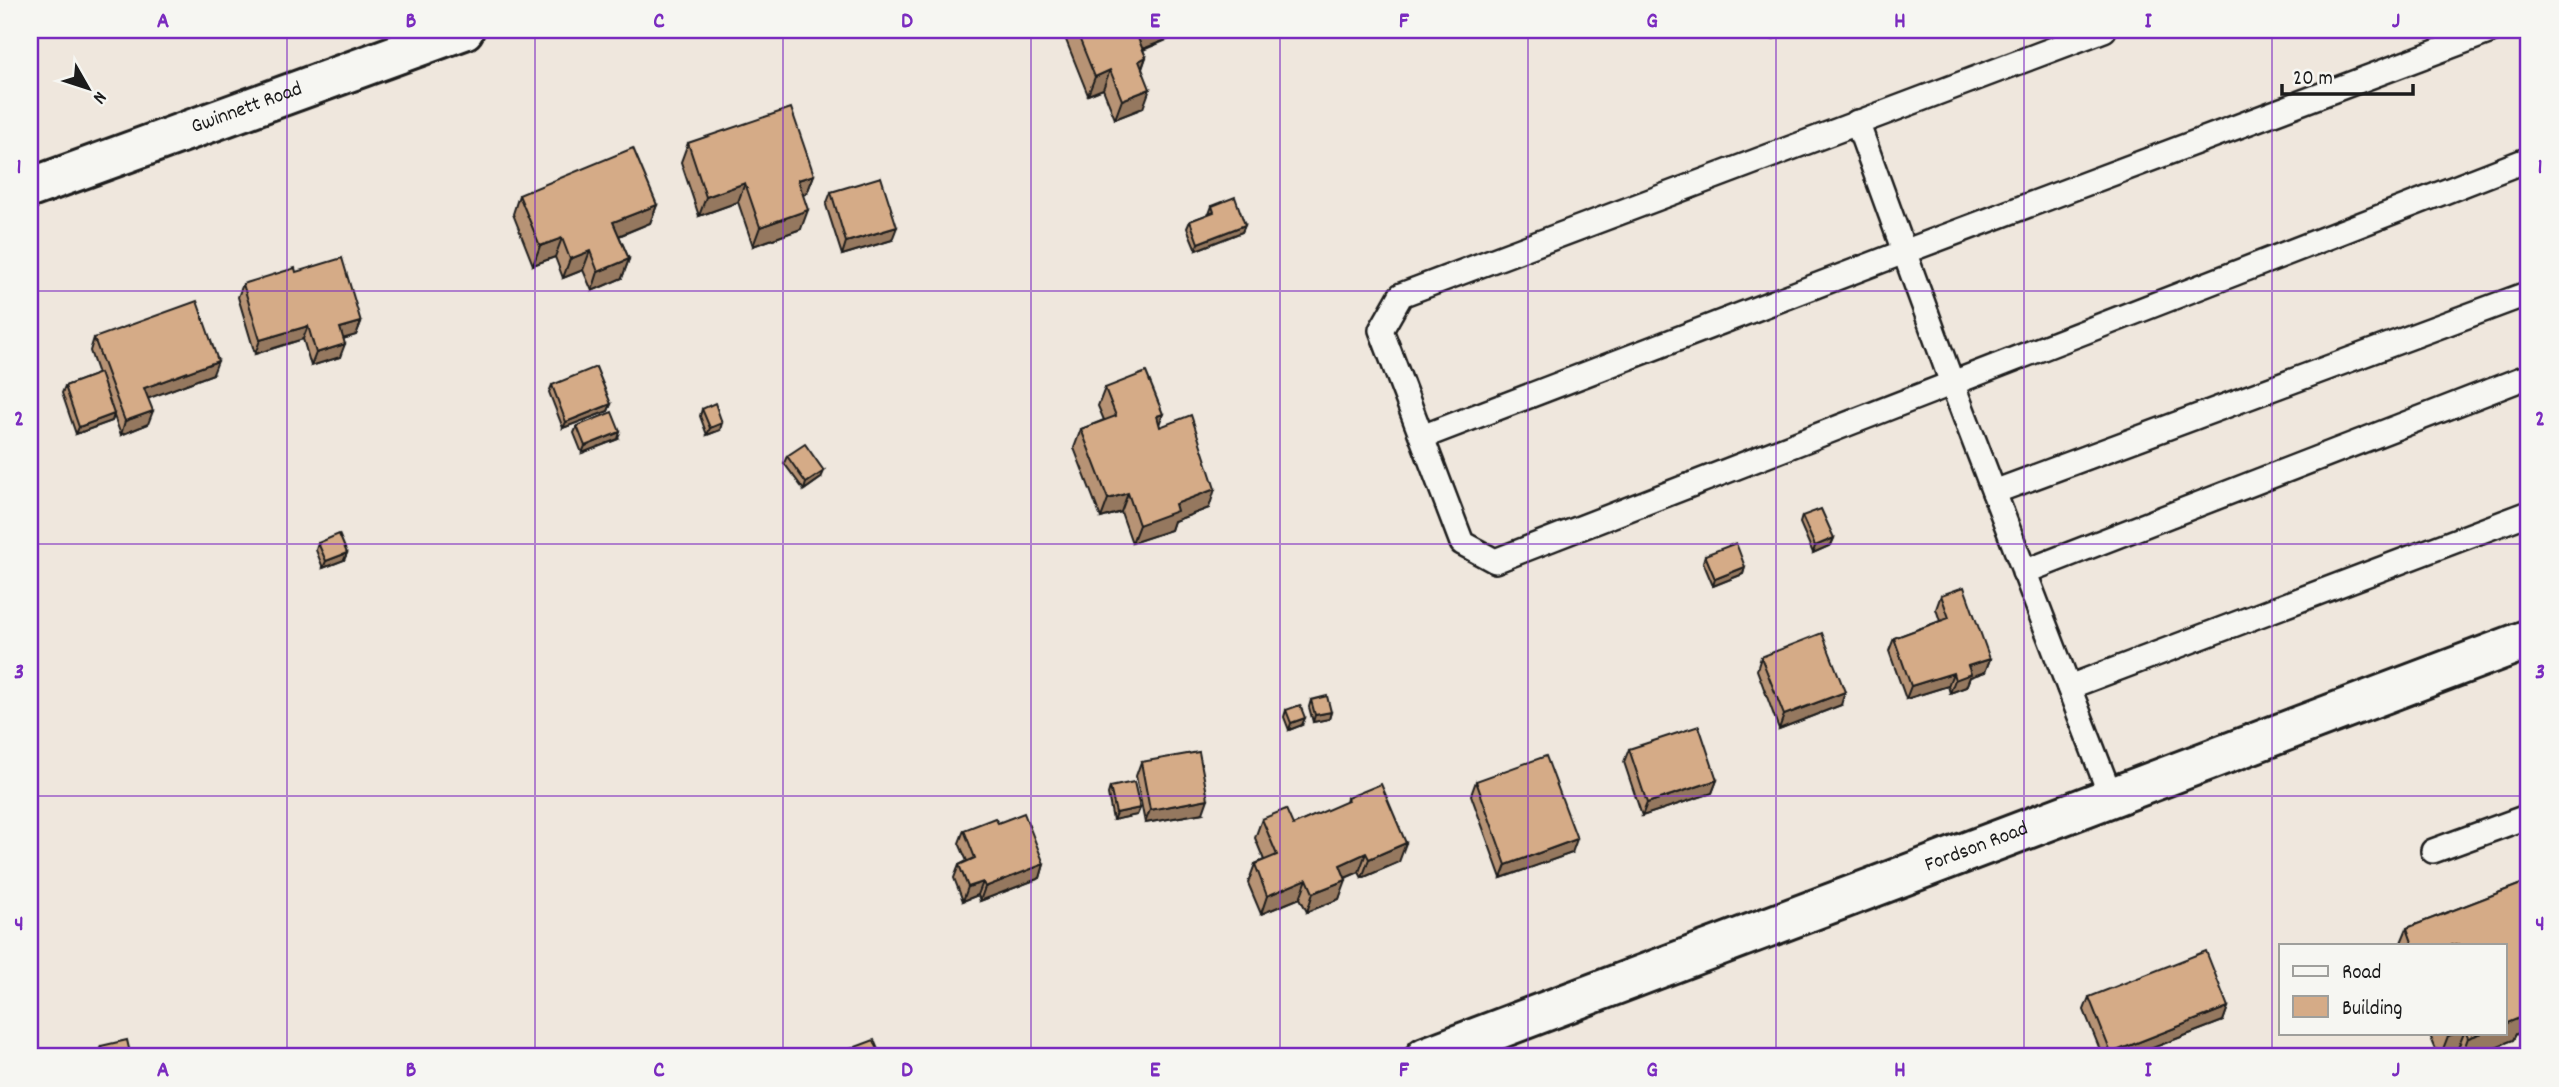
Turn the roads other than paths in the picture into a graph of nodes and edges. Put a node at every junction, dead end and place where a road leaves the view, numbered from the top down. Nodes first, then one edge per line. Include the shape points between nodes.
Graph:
1 (464, 30) edge
2 (2104, 30) edge
3 (2494, 30) edge
4 (1857, 122) junction
5 (2529, 159) edge
6 (30, 188) edge
7 (1905, 251) junction
8 (2529, 293) edge
9 (2529, 376) edge
10 (1952, 383) junction
11 (1422, 437) junction
12 (1994, 492) junction
13 (2529, 513) edge
14 (2024, 572) junction
15 (2529, 639) edge
16 (2069, 688) junction
17 (2111, 797) junction
18 (2529, 816) edge
19 (2433, 851) dead end
20 (1425, 1057) edge

1 - 6 street, Gwinnett Road
2 - 4 lane
3 - 7 lane
4 - 7 lane
4 - 11 lane via 1401,295 1381,330
5 - 10 lane
7 - 10 lane
7 - 11 lane
8 - 12 lane
9 - 14 lane
10 - 11 lane via 1495,561 1462,543
10 - 12 lane
12 - 14 lane
13 - 16 lane
14 - 16 lane
15 - 17 street, Fordson Road
16 - 17 lane
17 - 20 street, Fordson Road
18 - 19 lane

